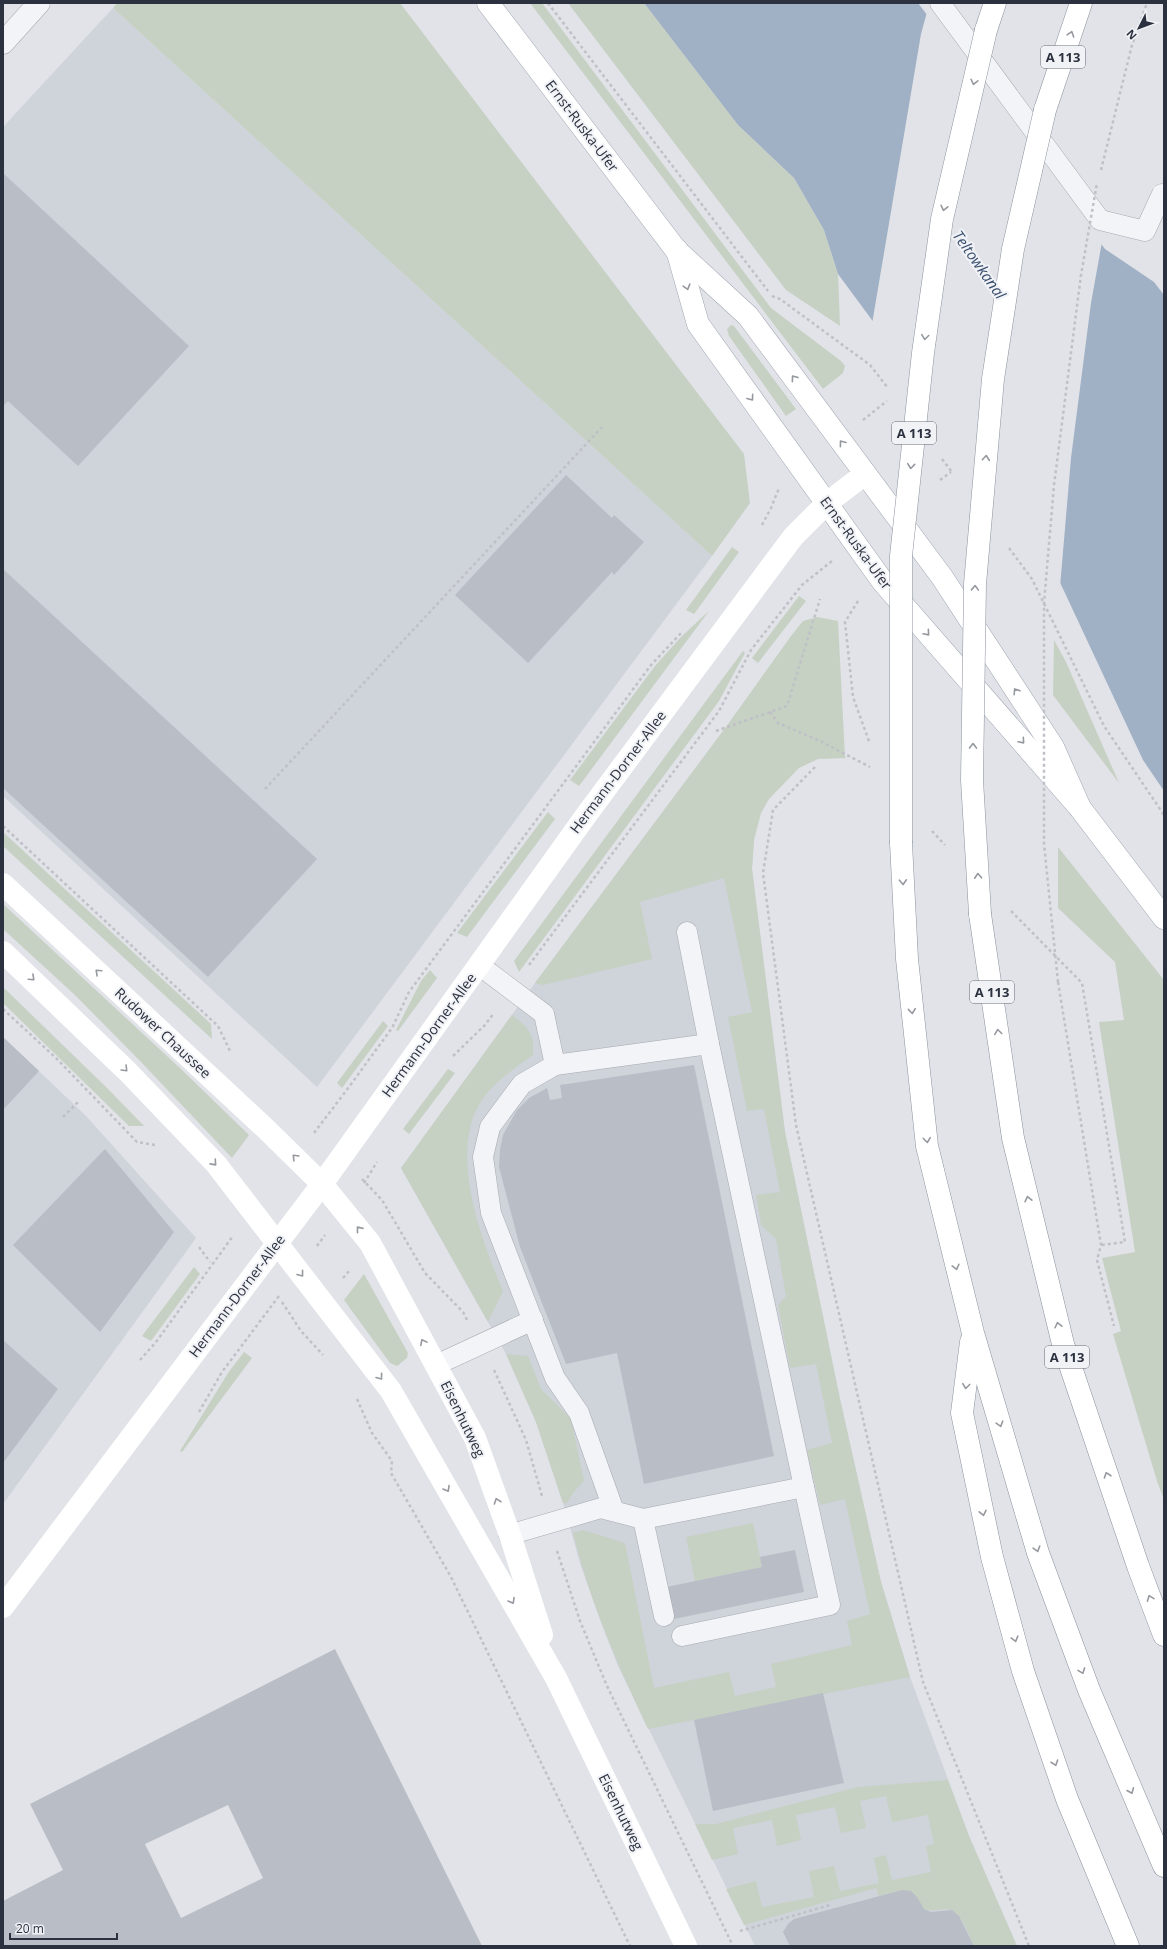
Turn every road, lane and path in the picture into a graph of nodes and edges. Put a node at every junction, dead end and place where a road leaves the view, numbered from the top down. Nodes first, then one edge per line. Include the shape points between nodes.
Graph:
1 (39, 3) edge
2 (488, 3) edge
3 (548, 3) edge
4 (940, 3) edge
5 (995, 3) edge
6 (1081, 3) edge
7 (1147, 3) edge
8 (3, 43) edge
9 (1099, 175) dead end
10 (1097, 183) dead end
11 (1162, 194) dead end
12 (676, 250) junction
13 (870, 365) dead end
14 (888, 401) dead end
15 (858, 424) dead end
16 (603, 426) dead end
17 (865, 474) junction
18 (827, 503) junction
19 (1009, 547) dead end
20 (802, 584) dead end
21 (820, 599) dead end
22 (686, 628) dead end
23 (770, 712) junction
24 (716, 731) dead end
25 (815, 767) dead end
26 (873, 769) dead end
27 (265, 789) dead end
28 (1080, 808) junction
29 (1164, 815) edge
30 (3, 826) edge
31 (3, 884) edge
32 (1164, 918) edge
33 (687, 932) dead end
34 (3, 952) edge
35 (479, 965) junction
36 (1082, 983) dead end
37 (511, 990) junction
38 (3, 1009) edge
39 (709, 1044) junction
40 (231, 1054) dead end
41 (453, 1056) dead end
42 (555, 1065) junction
43 (342, 1096) dead end
44 (80, 1100) dead end
45 (63, 1117) dead end
46 (159, 1146) dead end
47 (322, 1184) junction
48 (399, 1228) dead end
49 (277, 1243) junction
50 (1102, 1245) junction
51 (199, 1247) dead end
52 (210, 1262) dead end
53 (354, 1264) dead end
54 (204, 1278) dead end
55 (340, 1282) dead end
56 (533, 1320) junction
57 (1114, 1326) dead end
58 (973, 1333) junction
59 (247, 1339) dead end
60 (311, 1342) dead end
61 (480, 1345) junction
62 (326, 1359) dead end
63 (140, 1360) dead end
64 (436, 1365) junction
65 (354, 1393) dead end
66 (199, 1412) dead end
67 (804, 1487) junction
68 (614, 1511) junction
69 (643, 1519) junction
70 (549, 1523) junction
71 (509, 1535) junction
72 (3, 1607) edge
73 (664, 1616) dead end
74 (1164, 1635) edge
75 (682, 1636) dead end
76 (556, 1678) junction
77 (1164, 1866) edge
78 (830, 1905) dead end
79 (740, 1931) dead end
80 (630, 1946) edge
81 (686, 1946) edge
82 (733, 1946) edge
83 (1029, 1946) edge
84 (1128, 1946) edge

1 - 8 street
2 - 12 main road, Ernst-Ruska-Ufer
3 - 13 path via 771,296
4 - 11 lane via 1100,220 1145,231
5 -> 58 main road, A 113, bridge via 986,30 942,219 923,352 901,556 901,843 907,959 927,1146
74 -> 6 main road, A 113, bridge via 1063,1344 1013,1138 980,914 972,780 975,584 993,379 1013,249 1045,110
7 - 9 path via 1132,45
10 - 50 path, bridge via 1081,275 1054,485 1044,603 1044,844 1058,982
17 -> 12 main road, Ernst-Ruska-Ufer via 748,316
12 -> 18 main road, Ernst-Ruska-Ufer via 698,324
14 - 15 path
16 - 27 path
17 - 18 main road, Hermann-Dorner-Allee
28 -> 17 main road, Ernst-Ruska-Ufer via 1053,747 942,577
18 -> 28 main road, Ernst-Ruska-Ufer via 883,582
18 - 35 main road, Hermann-Dorner-Allee via 793,537 587,814
19 - 29 path via 1032,579 1104,726
20 - 37 path via 751,650 719,710
21 - 23 path via 787,706
22 - 43 path via 651,665 409,992 392,1028
23 - 24 path
23 - 26 path via 778,723 820,741
25 - 83 path via 773,810 763,873 796,1125 923,1682
28 - 32 main road, Ernst-Ruska-Ufer
30 - 40 path via 218,1026
47 -> 31 main road, Rudower Chaussee
33 - 39 lane
34 -> 49 main road via 128,1072 216,1164
35 - 37 lane
35 - 47 main road, Hermann-Dorner-Allee
36 - 50 path via 1125,1242
37 - 41 path via 485,1025
37 - 42 lane via 544,1014
38 - 46 path via 56,1058 137,1142
39 - 42 lane
39 - 67 lane
42 - 56 lane via 522,1084 490,1127 483,1157 491,1213
44 - 45 path
47 - 49 main road, Hermann-Dorner-Allee
64 -> 47 main road, Eisenhutweg via 370,1243
48 - 61 path via 425,1273 463,1312
49 - 72 main road, Hermann-Dorner-Allee
49 -> 76 main road, Eisenhutweg via 390,1390
50 - 57 path via 1097,1260
51 - 52 path
53 - 55 path
54 - 63 path
56 - 61 lane
56 - 68 lane via 555,1378 579,1413
58 -> 77 main road, A 113 via 1038,1553 1089,1690
58 -> 84 main road via 962,1413 992,1557 1023,1670 1067,1799
59 - 66 path via 222,1372
60 - 62 path
61 - 64 lane
61 - 70 path via 526,1440
71 -> 64 main road, Eisenhutweg via 475,1438
65 - 80 path via 372,1433 392,1461 391,1473 451,1577
67 - 69 lane
67 - 75 lane via 830,1605
68 - 69 lane
68 - 70 lane via 601,1508
69 - 73 lane
70 - 71 lane
70 - 82 path via 564,1577 607,1686
71 - 76 main road, Eisenhutweg
76 - 81 main road, Eisenhutweg
78 - 79 path

